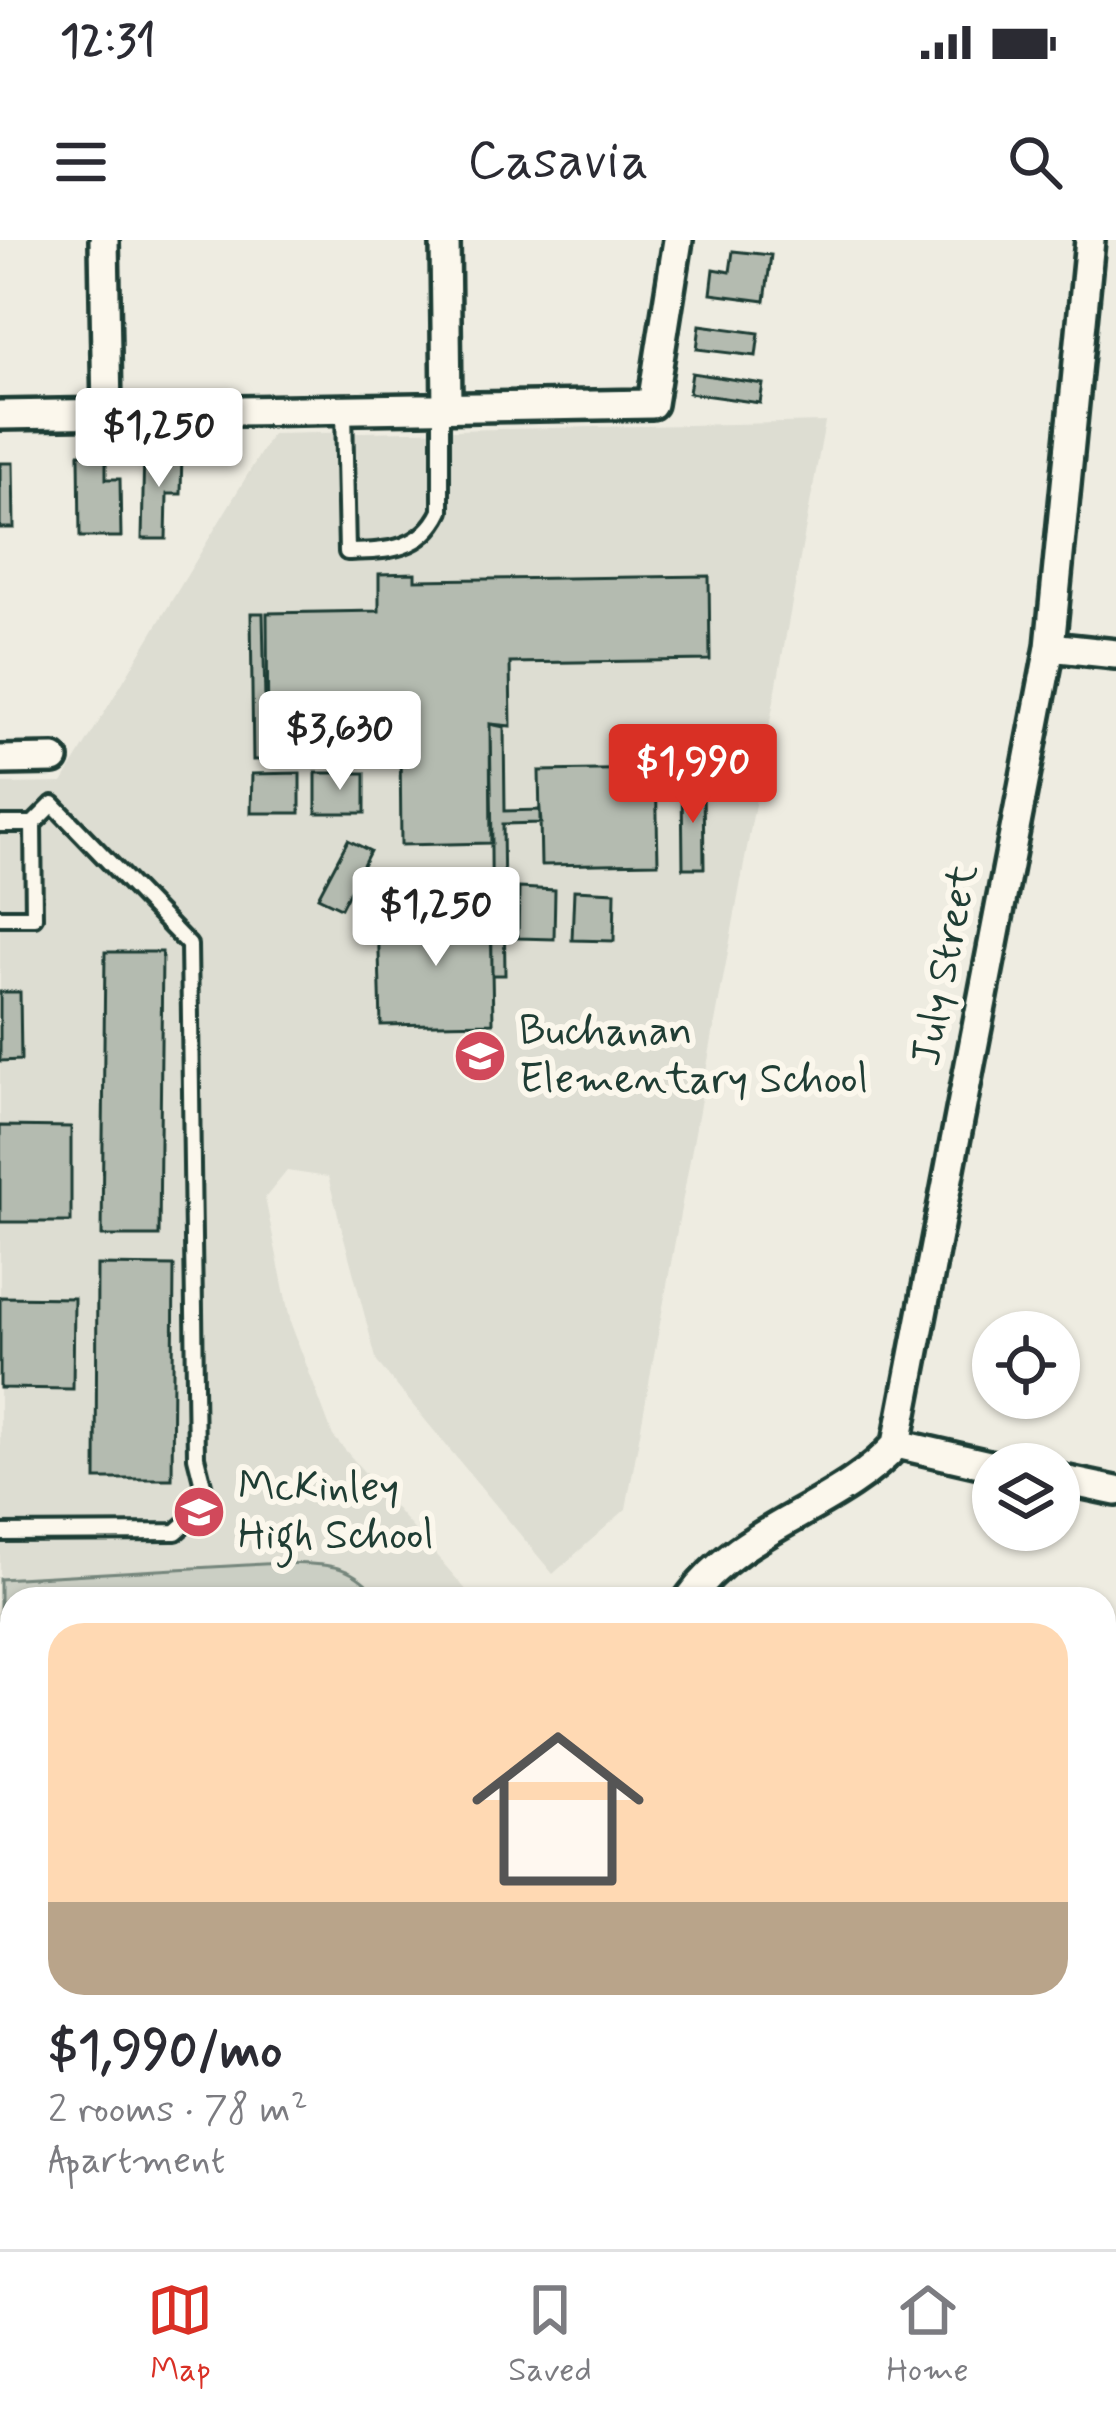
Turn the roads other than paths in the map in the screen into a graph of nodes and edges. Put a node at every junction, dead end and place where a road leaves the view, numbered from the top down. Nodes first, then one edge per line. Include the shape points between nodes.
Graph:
1 (104, 240) edge
2 (445, 240) edge
3 (678, 240) edge
4 (1090, 240) edge
5 (444, 407) junction
6 (344, 410) junction
7 (107, 413) junction
8 (0, 415) edge
9 (1050, 647) junction
10 (1116, 654) edge
11 (55, 759) dead end
12 (0, 760) edge
13 (0, 824) edge
14 (33, 824) junction
15 (0, 917) edge
16 (896, 1444) junction
17 (972, 1461) edge
18 (1080, 1483) edge
19 (1116, 1491) edge
20 (0, 1533) edge
21 (700, 1587) edge

1 - 7 street
2 - 5 street
3 - 5 street via 652,404
4 - 9 street, July Street
5 - 6 street
5 - 6 lane via 441,511 414,542 386,551 347,552
6 - 7 street
7 - 8 street
9 - 10 street
9 - 16 street, July Street
11 - 12 street
13 - 14 lane
14 - 15 lane via 34,917
14 - 20 lane via 53,804 189,945 196,1457 205,1493 176,1532
16 - 17 street
16 - 21 street via 865,1473 728,1558
18 - 19 street

